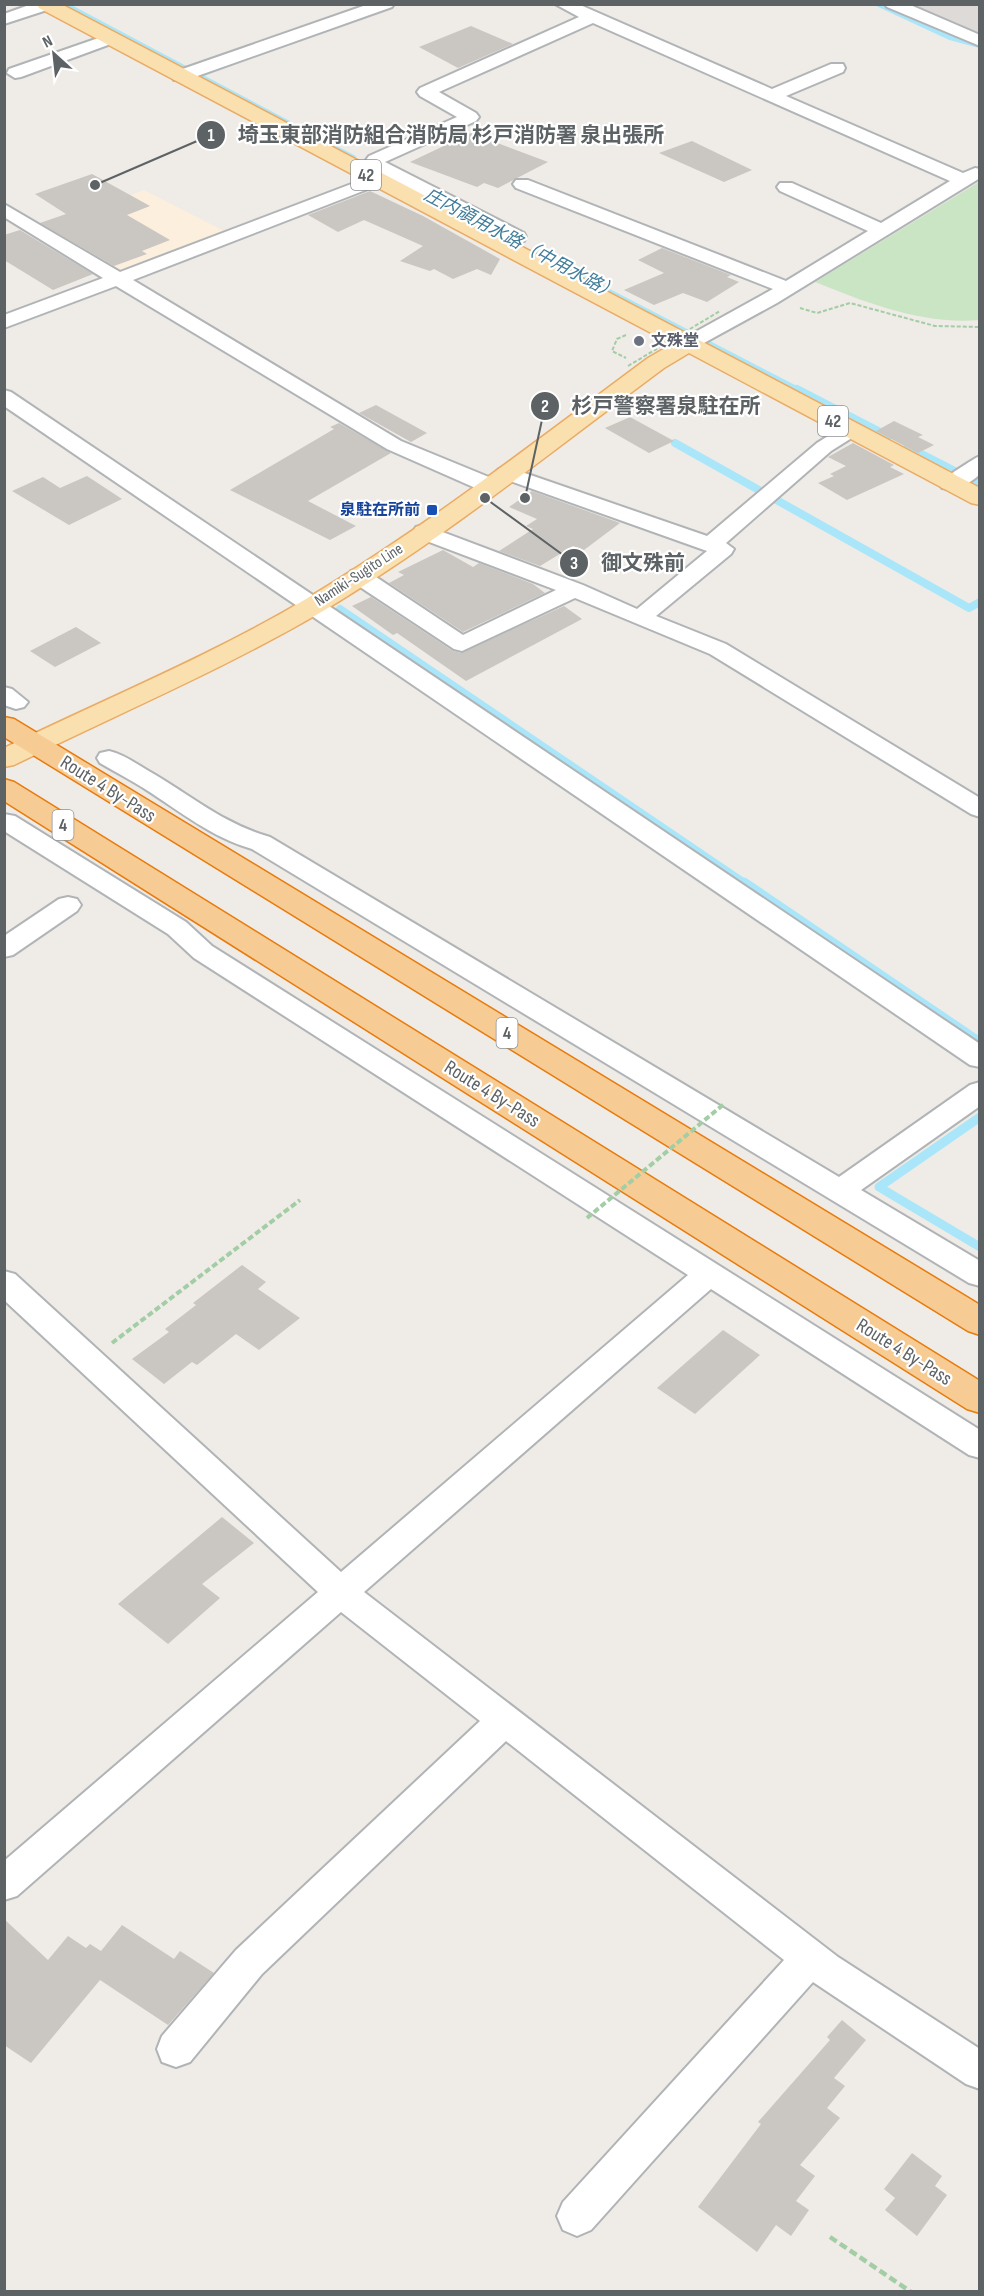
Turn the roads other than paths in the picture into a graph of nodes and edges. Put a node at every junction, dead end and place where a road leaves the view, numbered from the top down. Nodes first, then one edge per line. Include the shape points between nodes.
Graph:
1 (563, 4) edge
2 (893, 4) edge
3 (47, 5) edge
4 (382, 5) edge
5 (593, 17) junction
6 (4, 19) edge
7 (110, 39) junction
8 (980, 41) edge
9 (837, 68) dead end
10 (15, 73) dead end
11 (180, 76) junction
12 (771, 96) junction
13 (975, 174) edge
14 (375, 180) junction
15 (522, 184) dead end
16 (404, 187) junction
17 (786, 187) dead end
18 (4, 209) edge
19 (882, 230) junction
20 (517, 237) dead end
21 (118, 279) junction
22 (788, 288) junction
23 (4, 322) edge
24 (686, 345) junction
25 (4, 396) edge
26 (851, 430) junction
27 (980, 462) edge
28 (497, 479) junction
29 (951, 483) junction
30 (980, 498) edge
31 (424, 532) junction
32 (711, 544) junction
33 (359, 576) junction
34 (575, 590) junction
35 (313, 605) junction
36 (640, 618) junction
37 (8, 707) edge
38 (34, 744) junction
39 (109, 758) dead end
40 (4, 759) edge
41 (4, 788) edge
42 (980, 809) edge
43 (6, 820) dead end
44 (183, 820) junction
45 (162, 902) junction
46 (68, 905) dead end
47 (4, 949) edge
48 (980, 1058) edge
49 (980, 1092) edge
50 (840, 1191) junction
51 (708, 1274) junction
52 (780, 1274) junction
53 (980, 1275) edge
54 (4, 1282) edge
55 (751, 1301) junction
56 (980, 1322) edge
57 (980, 1399) edge
58 (980, 1446) edge
59 (340, 1592) junction
60 (504, 1719) junction
61 (4, 1884) edge
62 (811, 1958) junction
63 (176, 2049) dead end
64 (980, 2071) edge
65 (577, 2216) dead end

1 - 5 street
2 - 8 street
3 - 6 street
3 - 7 main road, 42
4 - 11 street
5 - 12 street
5 - 16 street via 426,92 470,117 375,160
7 - 10 street
7 - 11 main road, 42
9 - 12 street
11 - 14 main road, 42
12 - 13 street
13 - 19 street
14 - 16 main road, 42
14 - 21 street
15 - 22 street
16 - 20 street
16 - 24 main road, 42
17 - 19 street
18 - 21 street
19 - 22 street
21 - 23 street
21 - 28 street via 394,445
22 - 24 street
24 - 26 main road, 42
24 - 28 main road, Namiki-Sugito Line
25 - 35 street
26 - 29 main road, 42
26 - 32 street via 824,447
27 - 29 street
28 - 31 main road, Namiki-Sugito Line
28 - 32 street
29 - 30 main road, 42
31 - 33 main road, Namiki-Sugito Line
31 - 34 street
32 - 36 street via 723,549
33 - 34 street via 462,644
33 - 35 main road, Namiki-Sugito Line
34 - 36 street
35 - 38 main road, Namiki-Sugito Line
35 - 48 street
36 - 42 street via 718,649
37 - 38 highway, Route 4 By-Pass / 4
38 - 40 main road, Namiki-Sugito Line
38 - 44 highway, Route 4 By-Pass / 4
39 - 44 street via 154,784
41 - 45 highway, Route 4 By-Pass / 4
43 - 45 street
44 - 50 street via 261,843
44 - 56 highway, Route 4 By-Pass / 4
45 - 51 street via 177,928 203,952
45 - 52 highway, Route 4 By-Pass / 4
46 - 47 street
49 - 50 street
50 - 53 street
51 - 55 street
51 - 59 street
52 - 55 street
52 - 57 highway, Route 4 By-Pass / 4
54 - 59 street
55 - 58 street
59 - 60 street
59 - 61 street
60 - 62 street
60 - 63 street via 249,1962
62 - 64 street
62 - 65 street

